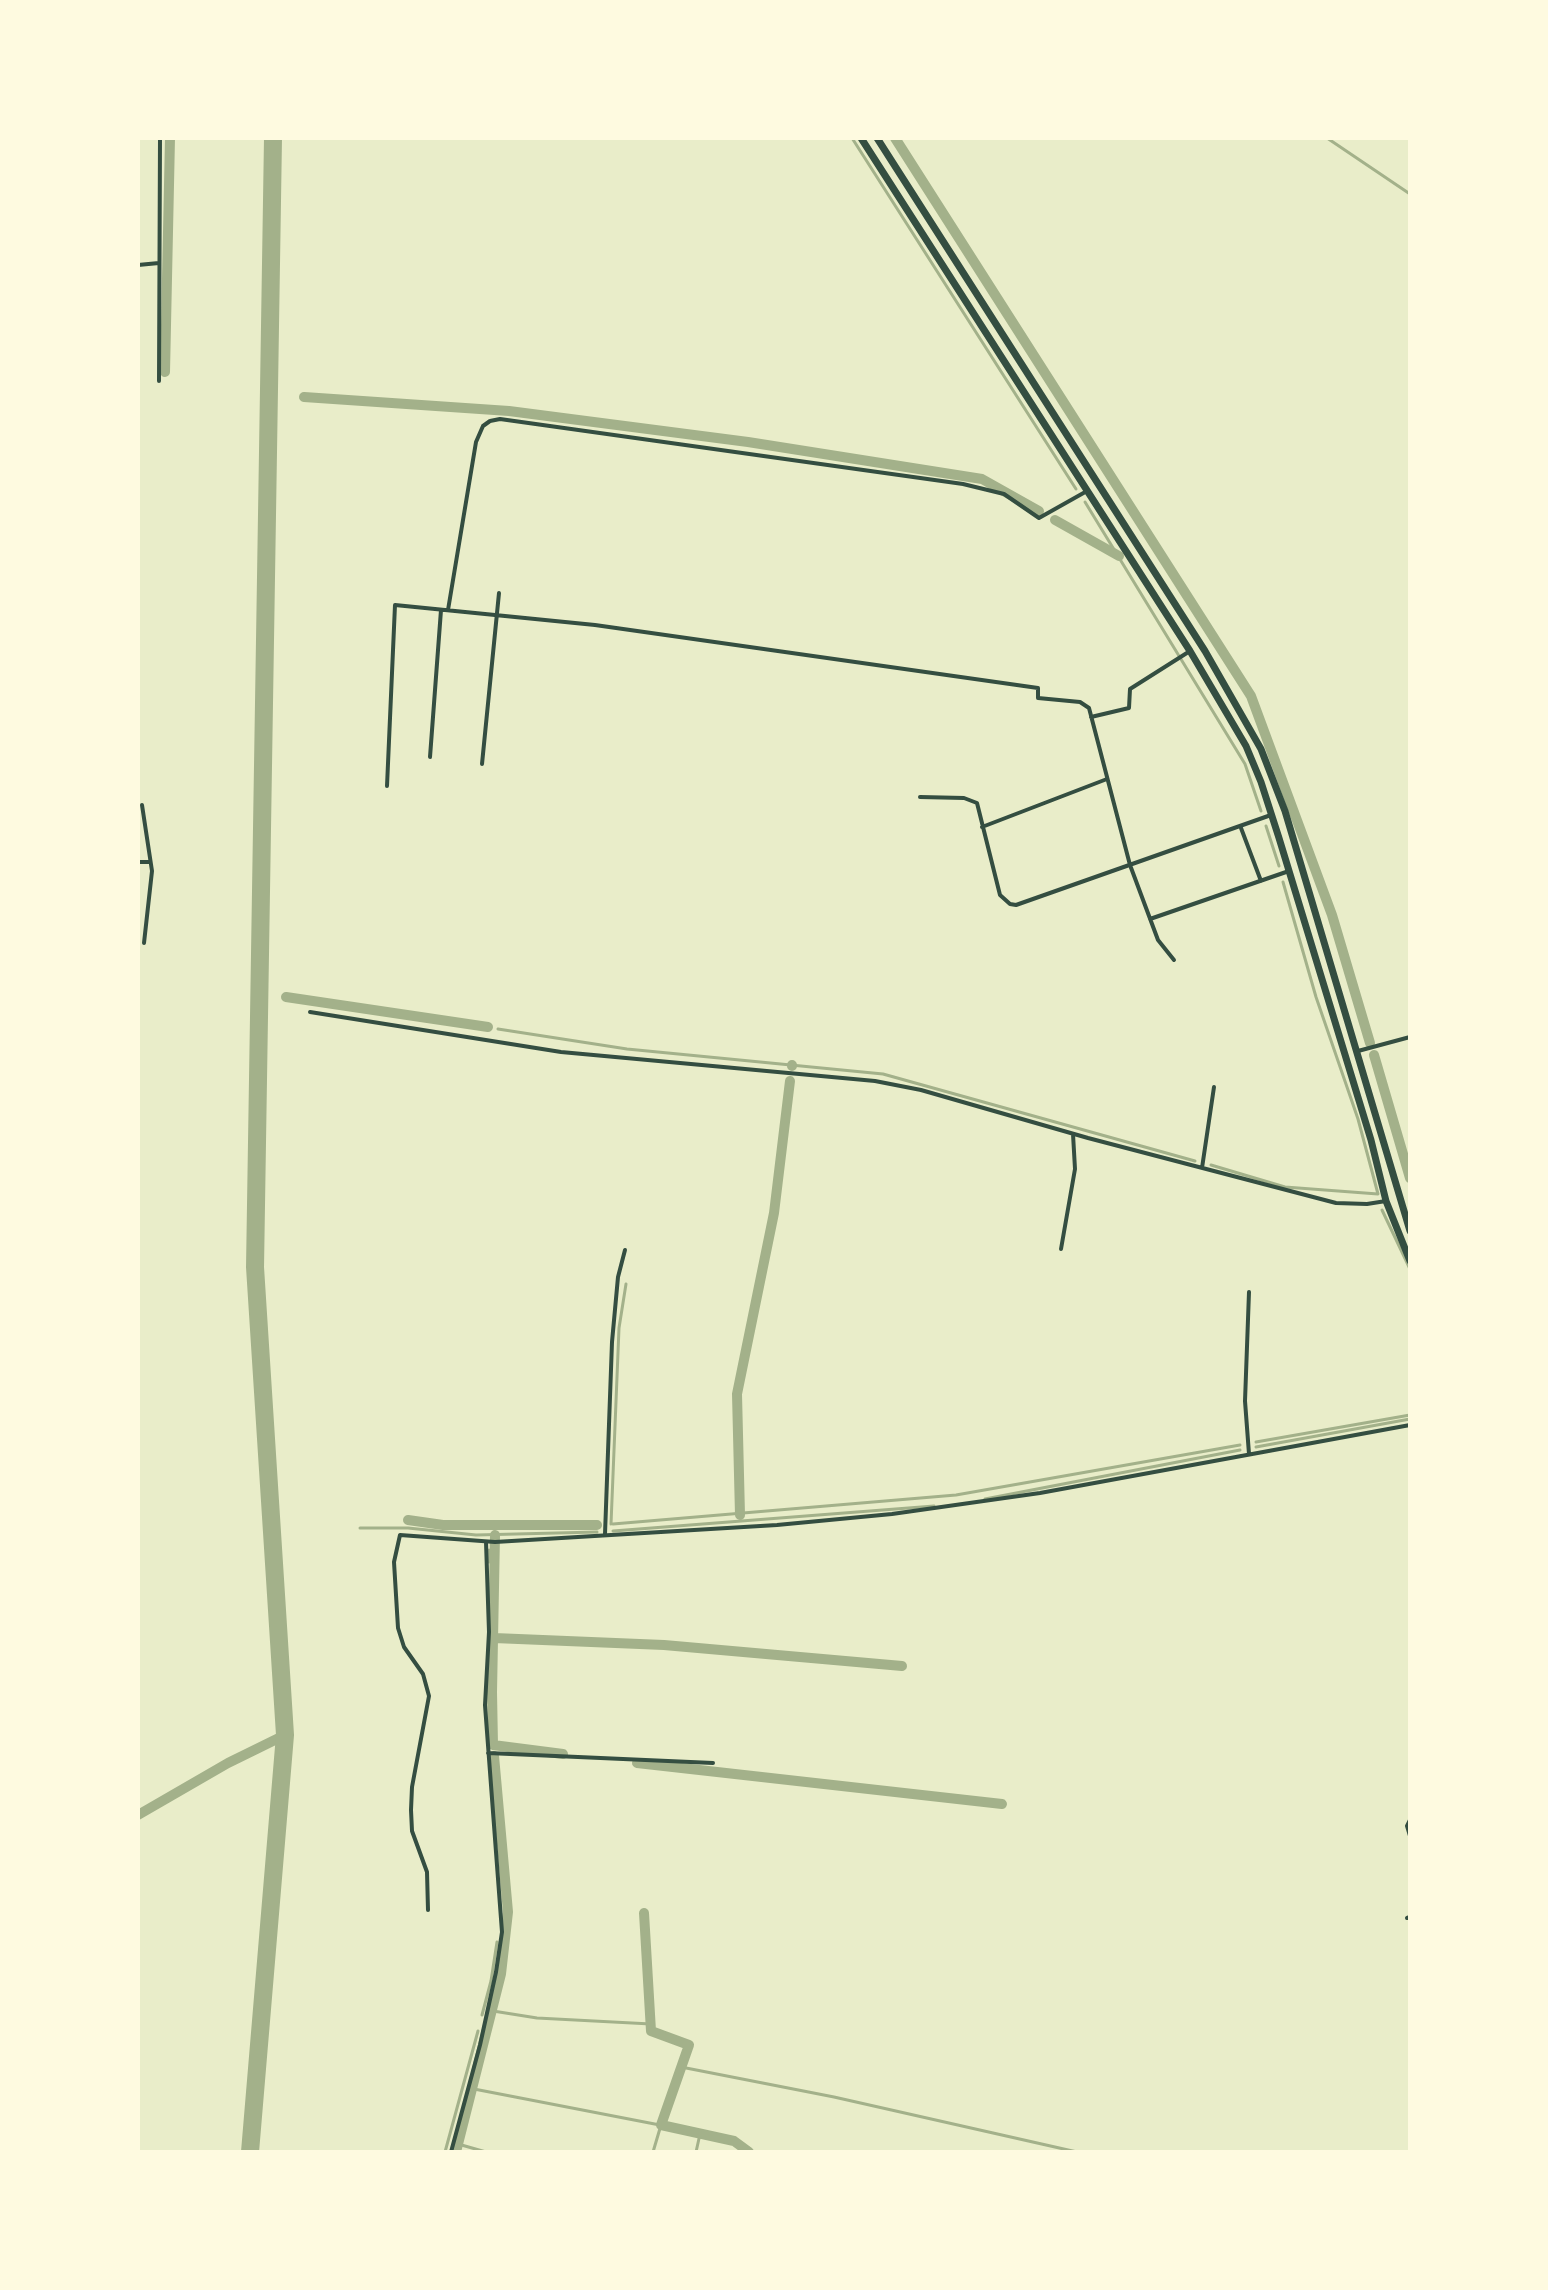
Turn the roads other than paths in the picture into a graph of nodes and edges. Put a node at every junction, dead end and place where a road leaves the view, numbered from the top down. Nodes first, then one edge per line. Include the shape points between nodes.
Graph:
1 (160, 138) edge
2 (861, 138) edge
3 (877, 138) edge
4 (159, 263) junction
5 (138, 265) edge
6 (159, 381) dead end
7 (1087, 491) junction
8 (1124, 526) junction
9 (1114, 535) junction
10 (499, 593) dead end
11 (444, 610) junction
12 (496, 615) junction
13 (1189, 651) junction
14 (1091, 717) junction
15 (430, 757) dead end
16 (482, 764) dead end
17 (1107, 779) junction
18 (387, 786) dead end
19 (920, 797) dead end
20 (142, 805) dead end
21 (1271, 815) junction
22 (982, 827) junction
23 (1241, 828) junction
24 (138, 862) edge
25 (149, 862) junction
26 (1130, 865) junction
27 (1289, 871) junction
28 (1261, 881) junction
29 (1150, 919) junction
30 (144, 943) dead end
31 (1174, 960) dead end
32 (1341, 998) junction
33 (1329, 1001) junction
34 (310, 1012) dead end
35 (1410, 1037) edge
36 (1358, 1051) junction
37 (1214, 1087) dead end
38 (1073, 1134) junction
39 (1202, 1168) junction
40 (1386, 1201) junction
41 (1410, 1231) edge
42 (1061, 1249) dead end
43 (625, 1250) dead end
44 (1410, 1261) edge
45 (1249, 1292) dead end
46 (1410, 1425) edge
47 (1249, 1455) junction
48 (605, 1535) junction
49 (486, 1542) junction
50 (488, 1753) junction
51 (713, 1763) dead end
52 (1410, 1820) edge
53 (1410, 1836) edge
54 (428, 1910) dead end
55 (451, 2152) edge

1 - 4 street
2 - 7 highway
3 - 8 highway
4 - 5 street
4 - 6 street
7 - 9 highway
7 - 11 street via 1039,518 1004,494 963,484 500,419 483,426 476,442
8 - 9 highway
8 - 32 highway via 1261,749
9 - 13 highway
10 - 12 street
11 - 12 street
11 - 15 street
11 - 18 street via 395,605
12 - 14 street via 1038,688 1038,698 1080,702
12 - 16 street
13 - 14 street via 1130,689 1129,708
13 - 21 highway via 1246,746
14 - 17 street
17 - 22 street
17 - 26 street
19 - 22 street via 974,801
20 - 25 street
21 - 23 street
21 - 27 highway
22 - 26 street via 1000,895 1010,904
23 - 26 street
23 - 28 street
24 - 25 street
25 - 30 street
26 - 29 street
27 - 28 street
27 - 33 highway
28 - 29 street
29 - 31 street
32 - 33 highway
32 - 36 highway
33 - 40 highway
34 - 38 street via 561,1052 875,1081
35 - 36 street
36 - 41 highway
37 - 39 street
38 - 39 street
38 - 42 street via 1075,1169
39 - 40 street via 1336,1203
40 - 44 highway
43 - 48 street via 612,1342
45 - 47 street
46 - 47 street
47 - 48 street via 905,1512
48 - 49 street
49 - 50 street
49 - 54 street via 404,1533 395,1552 400,1638 423,1674 429,1696 411,1810 412,1831 427,1872
50 - 51 street
50 - 55 street via 502,1932 480,2045
52 - 53 street

